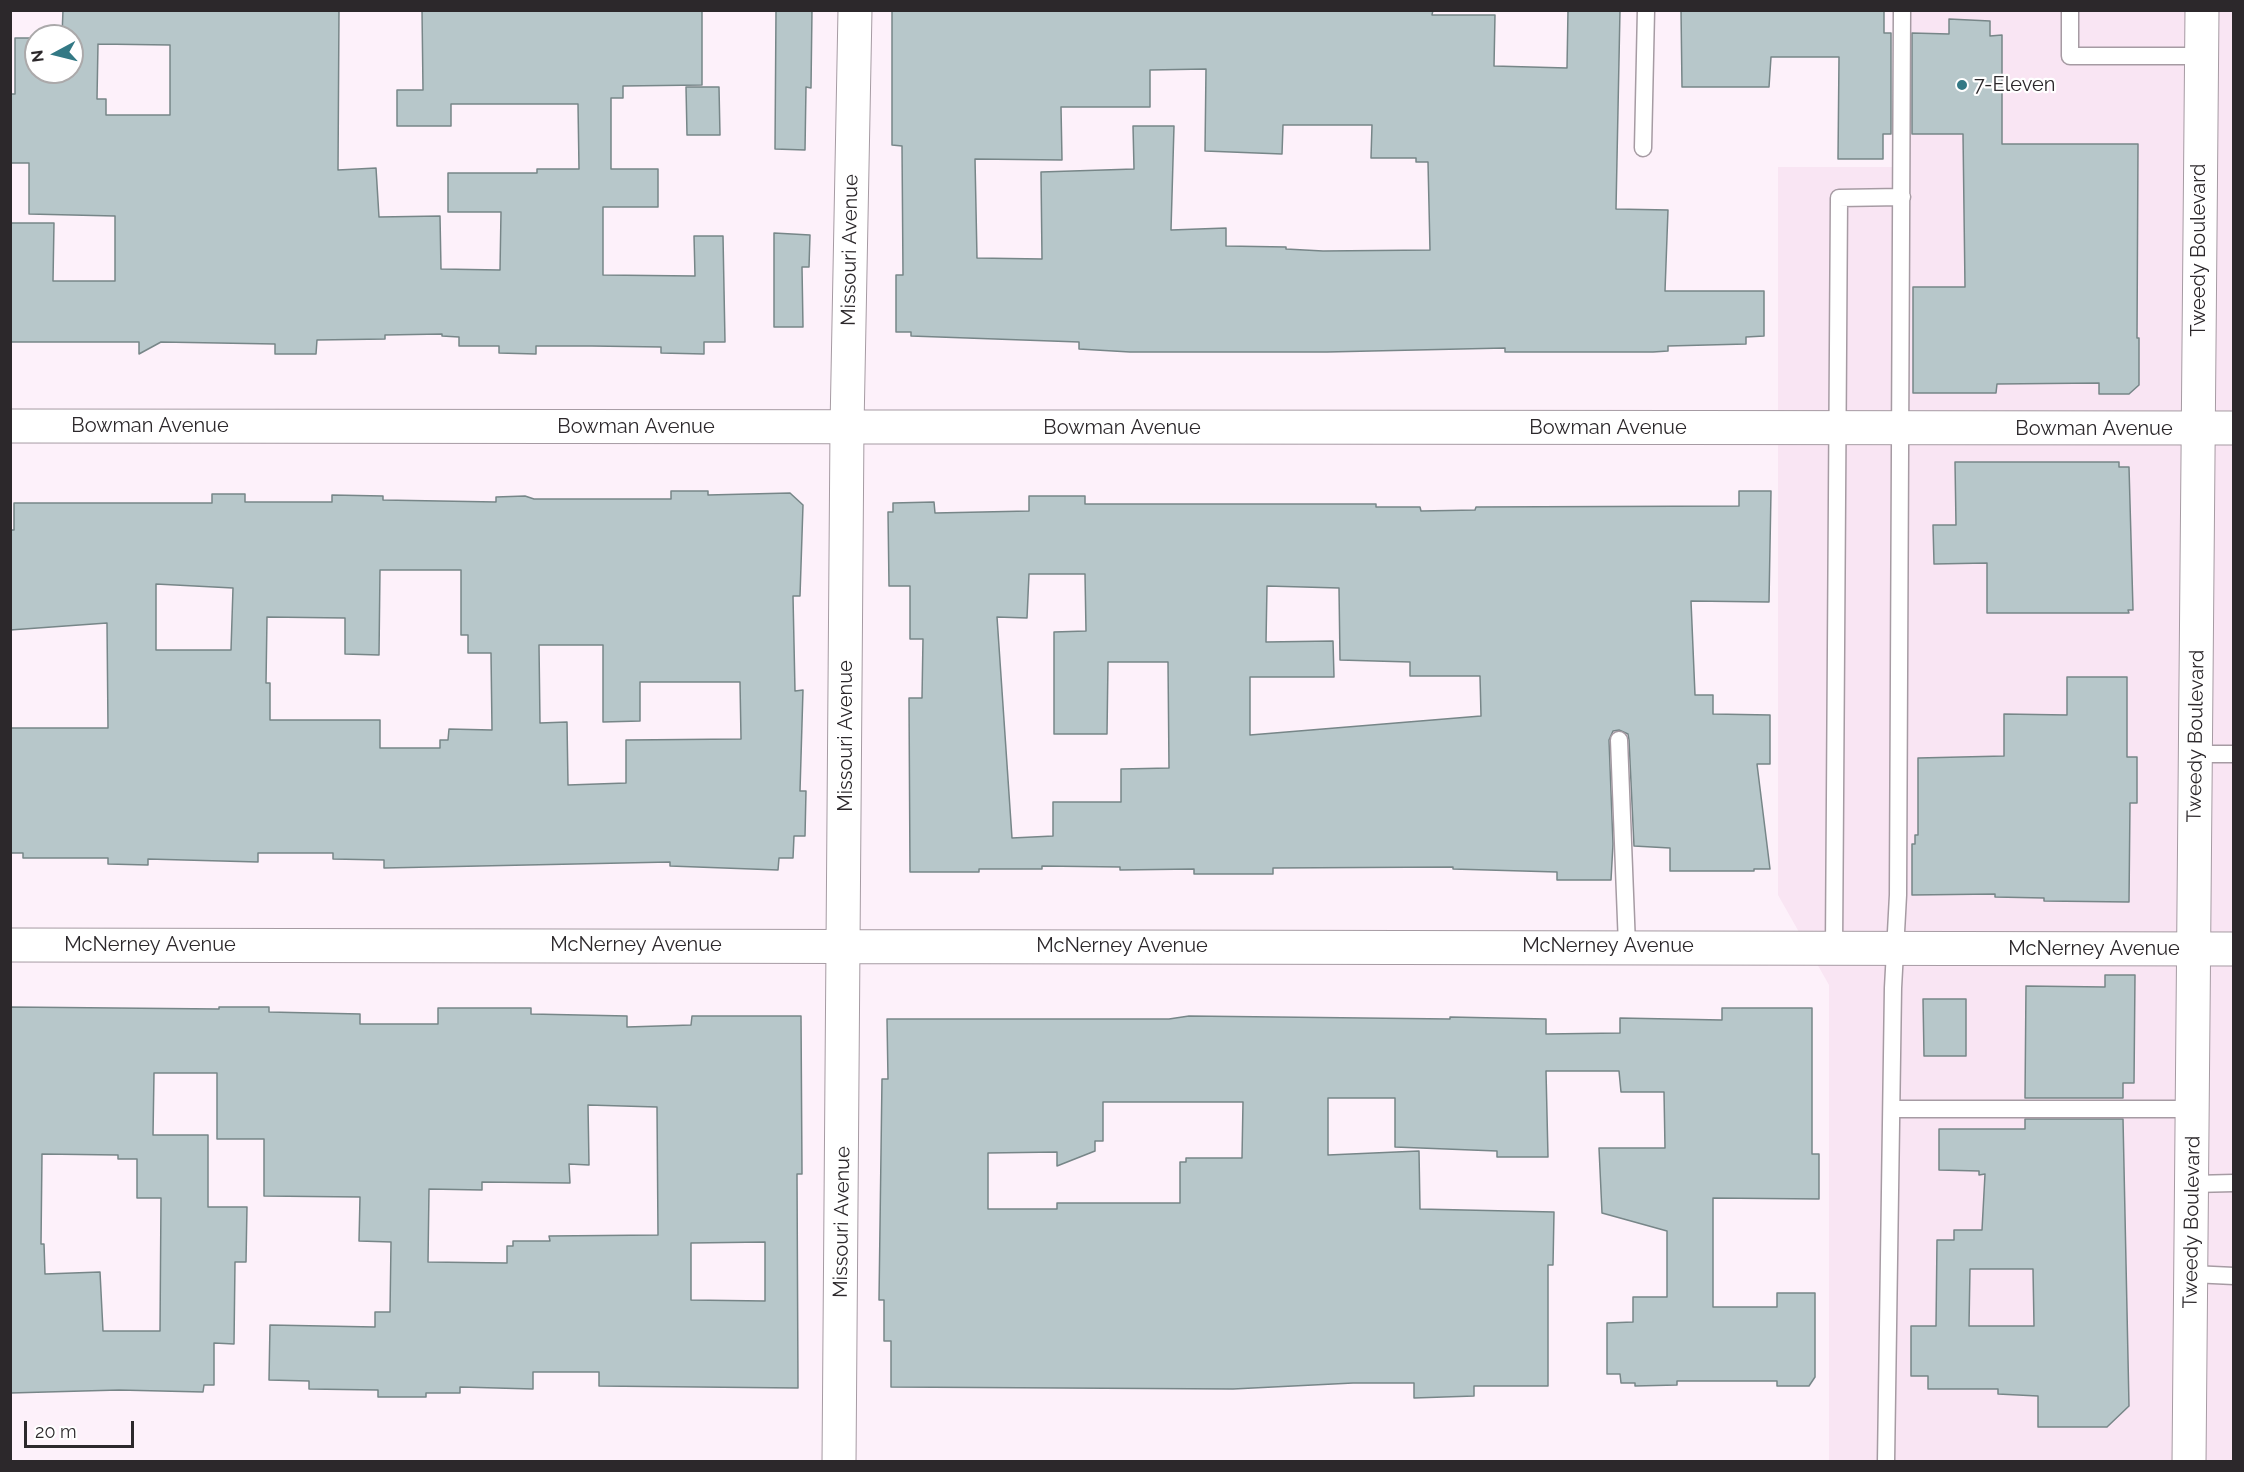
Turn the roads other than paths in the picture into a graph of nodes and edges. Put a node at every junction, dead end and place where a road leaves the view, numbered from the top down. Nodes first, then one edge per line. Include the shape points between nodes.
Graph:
1 (855, 10) edge
2 (1646, 10) edge
3 (1902, 10) edge
4 (2070, 10) edge
5 (2202, 10) edge
6 (2200, 56) junction
7 (1643, 148) dead end
8 (1902, 197) junction
9 (10, 426) edge
10 (847, 428) junction
11 (1837, 428) junction
12 (1899, 428) junction
13 (2234, 428) edge
14 (2199, 429) junction
15 (1619, 740) dead end
16 (2197, 754) junction
17 (2234, 754) edge
18 (10, 945) edge
19 (845, 945) junction
20 (1627, 946) junction
21 (1834, 947) junction
22 (1894, 948) junction
23 (2193, 949) junction
24 (2234, 949) edge
25 (1893, 1108) junction
26 (2193, 1109) junction
27 (2234, 1183) edge
28 (2193, 1184) junction
29 (2192, 1274) junction
30 (2234, 1276) edge
31 (839, 1461) edge
32 (1886, 1461) edge
33 (2189, 1461) edge

1 - 10 street, Missouri Avenue
2 - 7 lane
3 - 8 lane
4 - 6 lane via 2070,56
5 - 6 street, Tweedy Boulevard
6 - 14 street, Tweedy Boulevard
8 - 11 lane via 1839,198
8 - 12 lane
9 - 10 street, Bowman Avenue
10 - 11 street, Bowman Avenue
10 - 19 street, Missouri Avenue
11 - 12 street, Bowman Avenue
11 - 21 lane
12 - 14 street, Bowman Avenue
12 - 22 lane via 1898,895
13 - 14 street, Bowman Avenue
14 - 16 street, Tweedy Boulevard
15 - 20 lane
16 - 17 lane
16 - 23 street, Tweedy Boulevard
18 - 19 street, McNerney Avenue
19 - 20 street, McNerney Avenue
19 - 31 street, Missouri Avenue
20 - 21 street, McNerney Avenue
21 - 22 street, McNerney Avenue
22 - 23 street, McNerney Avenue
22 - 25 lane
23 - 24 street, McNerney Avenue
23 - 26 street, Tweedy Boulevard
25 - 26 lane
25 - 32 lane
26 - 28 street, Tweedy Boulevard
27 - 28 lane
28 - 29 street, Tweedy Boulevard
29 - 30 lane
29 - 33 street, Tweedy Boulevard

